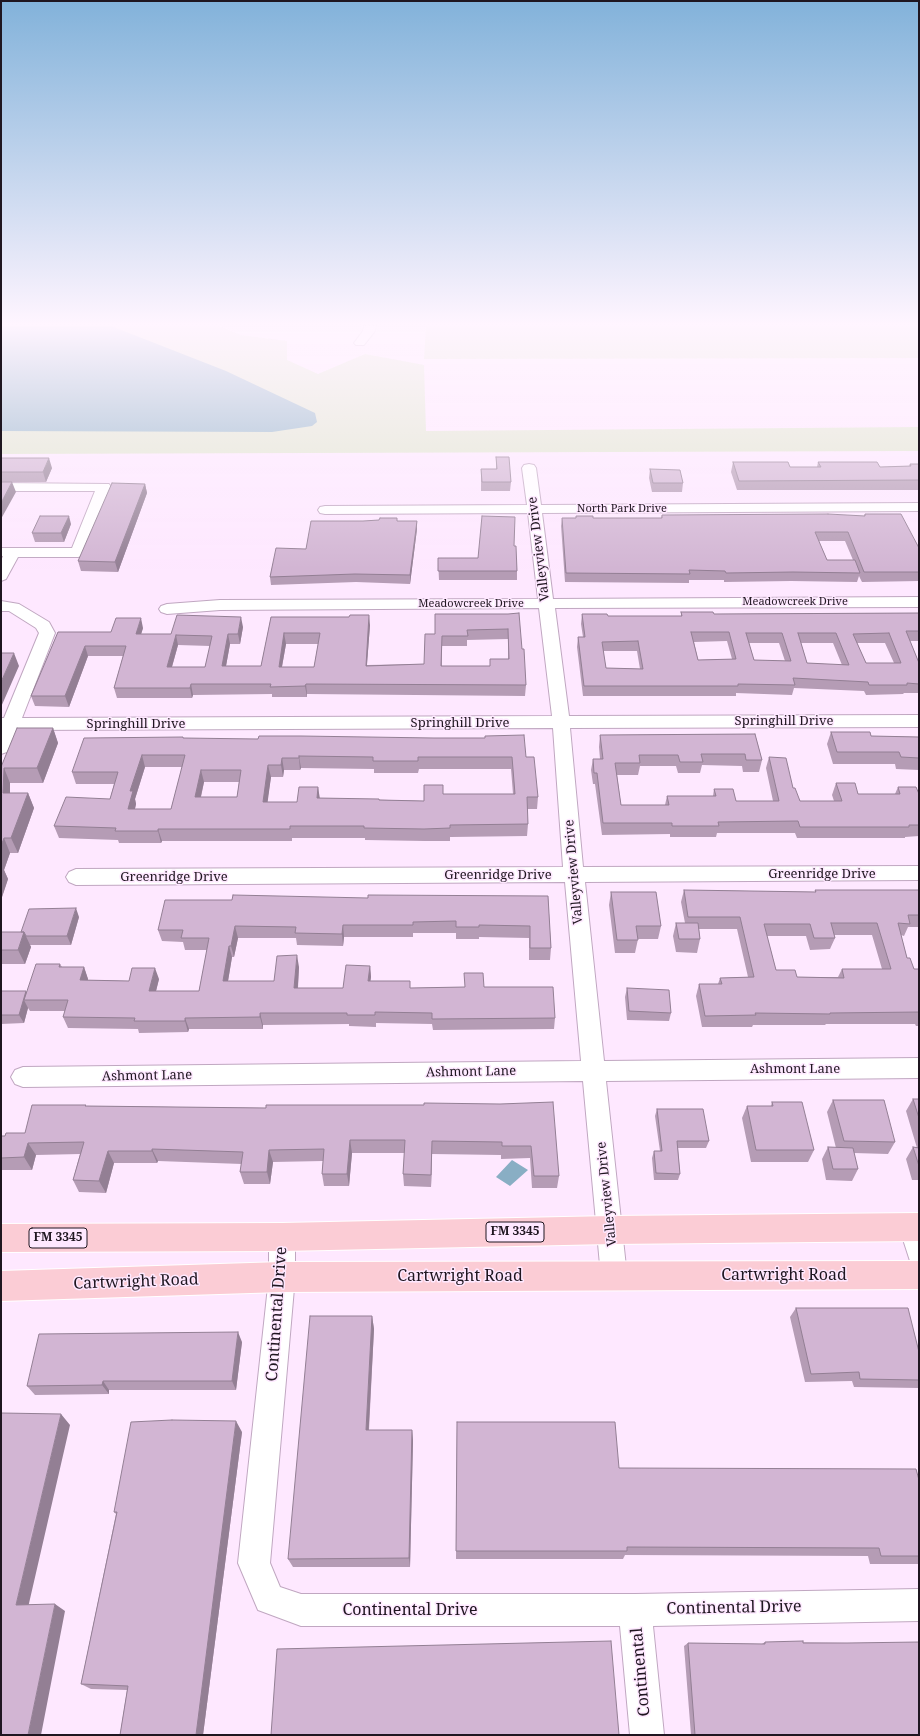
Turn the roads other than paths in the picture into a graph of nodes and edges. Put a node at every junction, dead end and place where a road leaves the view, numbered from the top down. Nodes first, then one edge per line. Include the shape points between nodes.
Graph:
1 (529, 468) dead end
2 (1, 487) edge
3 (919, 508) edge
4 (534, 509) junction
5 (325, 510) dead end
6 (7, 552) edge
7 (1, 576) edge
8 (919, 602) edge
9 (546, 604) junction
10 (1, 606) edge
11 (167, 609) dead end
12 (919, 721) edge
13 (560, 722) junction
14 (6, 724) edge
15 (1, 748) edge
16 (919, 873) edge
17 (574, 875) junction
18 (76, 877) dead end
19 (919, 1068) edge
20 (594, 1071) junction
21 (23, 1077) dead end
22 (611, 1230) junction
23 (917, 1236) edge
24 (282, 1237) junction
25 (2, 1242) edge
26 (919, 1275) edge
27 (614, 1276) junction
28 (282, 1277) junction
29 (1, 1286) edge
30 (919, 1605) edge
31 (636, 1610) junction
32 (647, 1735) edge

1 - 4 street, Valleyview Drive
2 - 6 street via 104,487 78,553
3 - 4 street, North Park Drive
4 - 5 street, North Park Drive
4 - 9 street, Valleyview Drive
6 - 7 street
8 - 9 street, Meadowcreek Drive
9 - 11 street, Meadowcreek Drive via 220,605
9 - 13 street, Valleyview Drive
10 - 14 street via 13,607 43,625 47,633
12 - 13 street, Springhill Drive
13 - 14 street, Springhill Drive
13 - 17 street, Valleyview Drive
14 - 15 street
16 - 17 street, Greenridge Drive
17 - 18 street, Greenridge Drive
17 - 20 street, Valleyview Drive
19 - 20 street, Ashmont Lane
20 - 21 street, Ashmont Lane
20 - 22 street, Valleyview Drive
22 - 23 main road, FM 3345
22 - 24 main road, FM 3345
22 - 27 street, Valleyview Drive
24 - 25 main road, FM 3345
24 - 28 street, Continental Drive
26 - 27 main road, Cartwright Road
27 - 28 main road, Cartwright Road
28 - 29 main road, Cartwright Road
28 - 31 street, Continental Drive via 254,1562 269,1599 301,1610
30 - 31 street, Continental Drive
31 - 32 street, Continental

